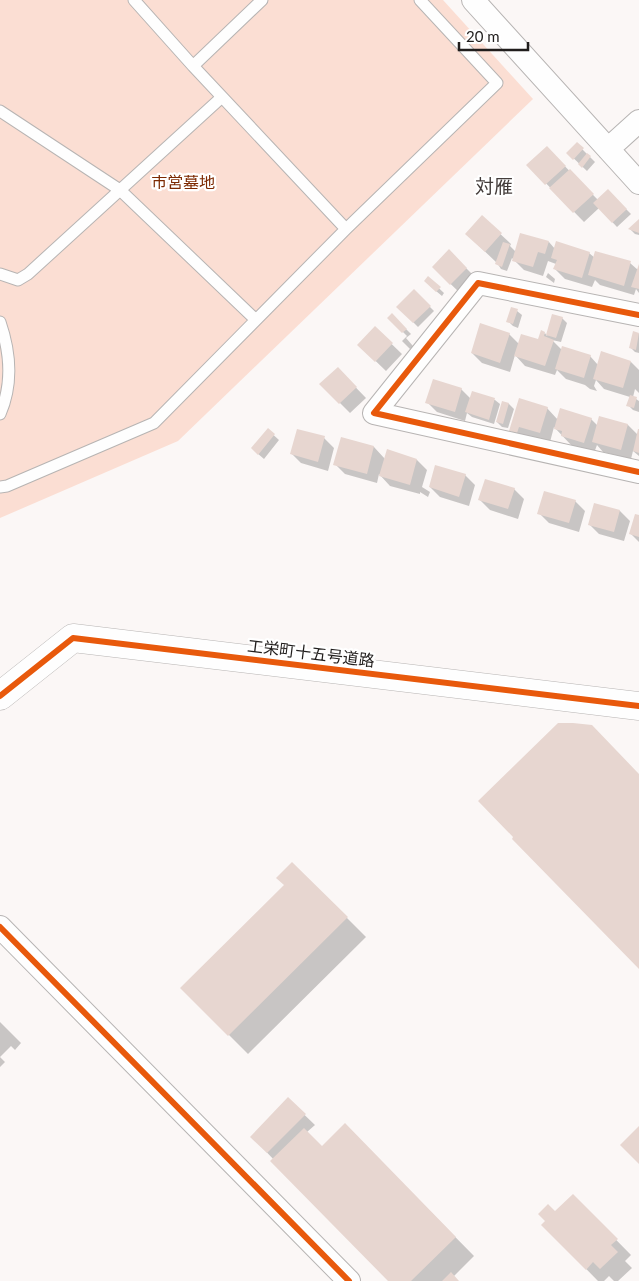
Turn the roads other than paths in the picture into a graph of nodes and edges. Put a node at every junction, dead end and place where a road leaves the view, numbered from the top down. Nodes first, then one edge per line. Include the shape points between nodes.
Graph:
1 (134, 0) edge
2 (262, 0) edge
3 (420, 0) edge
4 (473, 0) edge
5 (193, 66) junction
6 (222, 97) junction
7 (0, 111) edge
8 (639, 121) edge
9 (608, 149) junction
10 (639, 183) edge
11 (120, 190) junction
12 (346, 229) junction
13 (0, 274) edge
14 (639, 315) edge
15 (256, 320) junction
16 (0, 322) edge
17 (0, 414) edge
18 (639, 472) edge
19 (0, 487) edge
20 (0, 696) edge
21 (639, 706) edge
22 (0, 927) edge
23 (349, 1281) edge

1 - 5 lane
2 - 5 lane
3 - 12 lane via 497,83
4 - 9 street
5 - 6 lane
6 - 11 lane
6 - 12 lane
7 - 11 lane
8 - 9 street
9 - 10 street
11 - 13 lane via 28,274 18,280
11 - 15 lane
12 - 15 lane
14 - 18 street via 478,283 374,413
15 - 19 lane via 154,423
16 - 17 lane via 9,372
20 - 21 street, 工栄町十五号道路 via 73,638
22 - 23 street

